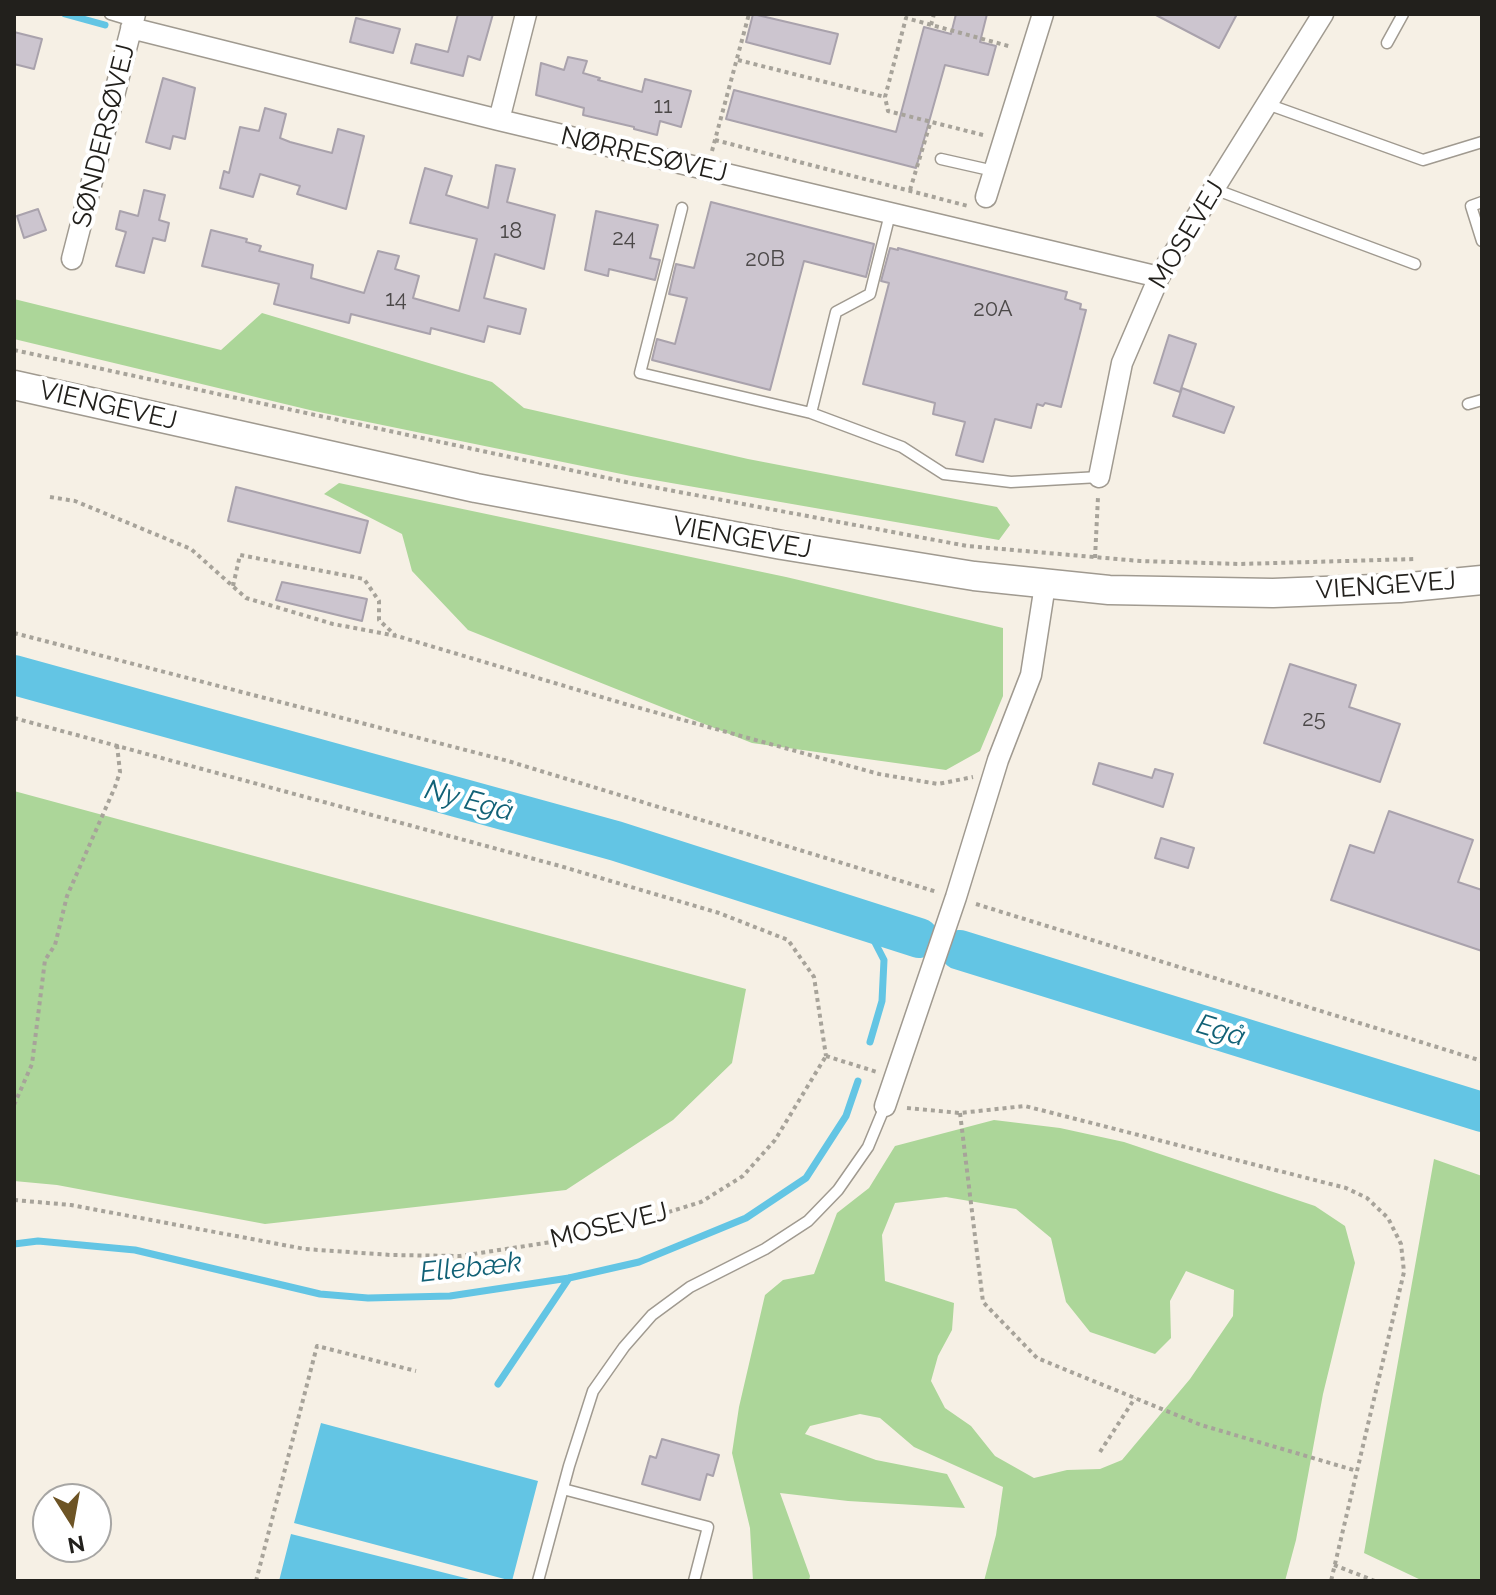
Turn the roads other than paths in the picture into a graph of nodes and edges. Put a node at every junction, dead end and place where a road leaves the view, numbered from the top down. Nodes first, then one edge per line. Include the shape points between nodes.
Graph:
1 (110, 14) edge
2 (526, 14) edge
3 (1043, 14) edge
4 (1323, 14) edge
5 (1403, 14) edge
6 (133, 21) edge
7 (1387, 43) dead end
8 (1267, 104) junction
9 (499, 120) junction
10 (1482, 142) edge
11 (941, 159) dead end
12 (994, 171) junction
13 (1214, 189) junction
14 (1482, 202) edge
15 (983, 203) road end
16 (682, 208) dead end
17 (890, 214) junction
18 (1482, 241) edge
19 (72, 259) dead end
20 (1415, 264) dead end
21 (1159, 277) junction
22 (14, 385) edge
23 (1482, 400) edge
24 (1468, 404) dead end
25 (811, 413) junction
26 (1099, 477) joint
27 (1482, 580) edge
28 (1045, 585) junction
29 (885, 1106) joint
30 (563, 1489) junction
31 (538, 1581) edge
32 (694, 1581) edge

1 - 6 lane
2 - 9 street
3 - 12 street
4 - 8 street, MOSEVEJ
5 - 7 lane
6 - 9 street, NØRRESØVEJ
6 - 19 street, SØNDERSØVEJ
8 - 10 lane via 1423,160
8 - 13 street, MOSEVEJ
9 - 17 street, NØRRESØVEJ
11 - 12 lane
12 - 15 street
13 - 20 lane
13 - 21 street, MOSEVEJ
14 - 18 lane via 1471,206
16 - 25 lane via 640,373
17 - 21 street, NØRRESØVEJ
17 - 25 lane via 870,294 836,312
21 - 26 street, MOSEVEJ via 1122,363
22 - 28 street, VIENGEVEJ via 491,491 898,565
23 - 24 lane
25 - 26 lane via 902,447 944,474 1011,482
27 - 28 street, VIENGEVEJ via 1273,593
28 - 29 street via 1031,675
29 - 30 lane via 868,1147 808,1221 690,1287 652,1315 624,1347 593,1391
30 - 31 lane
30 - 32 lane via 708,1527

